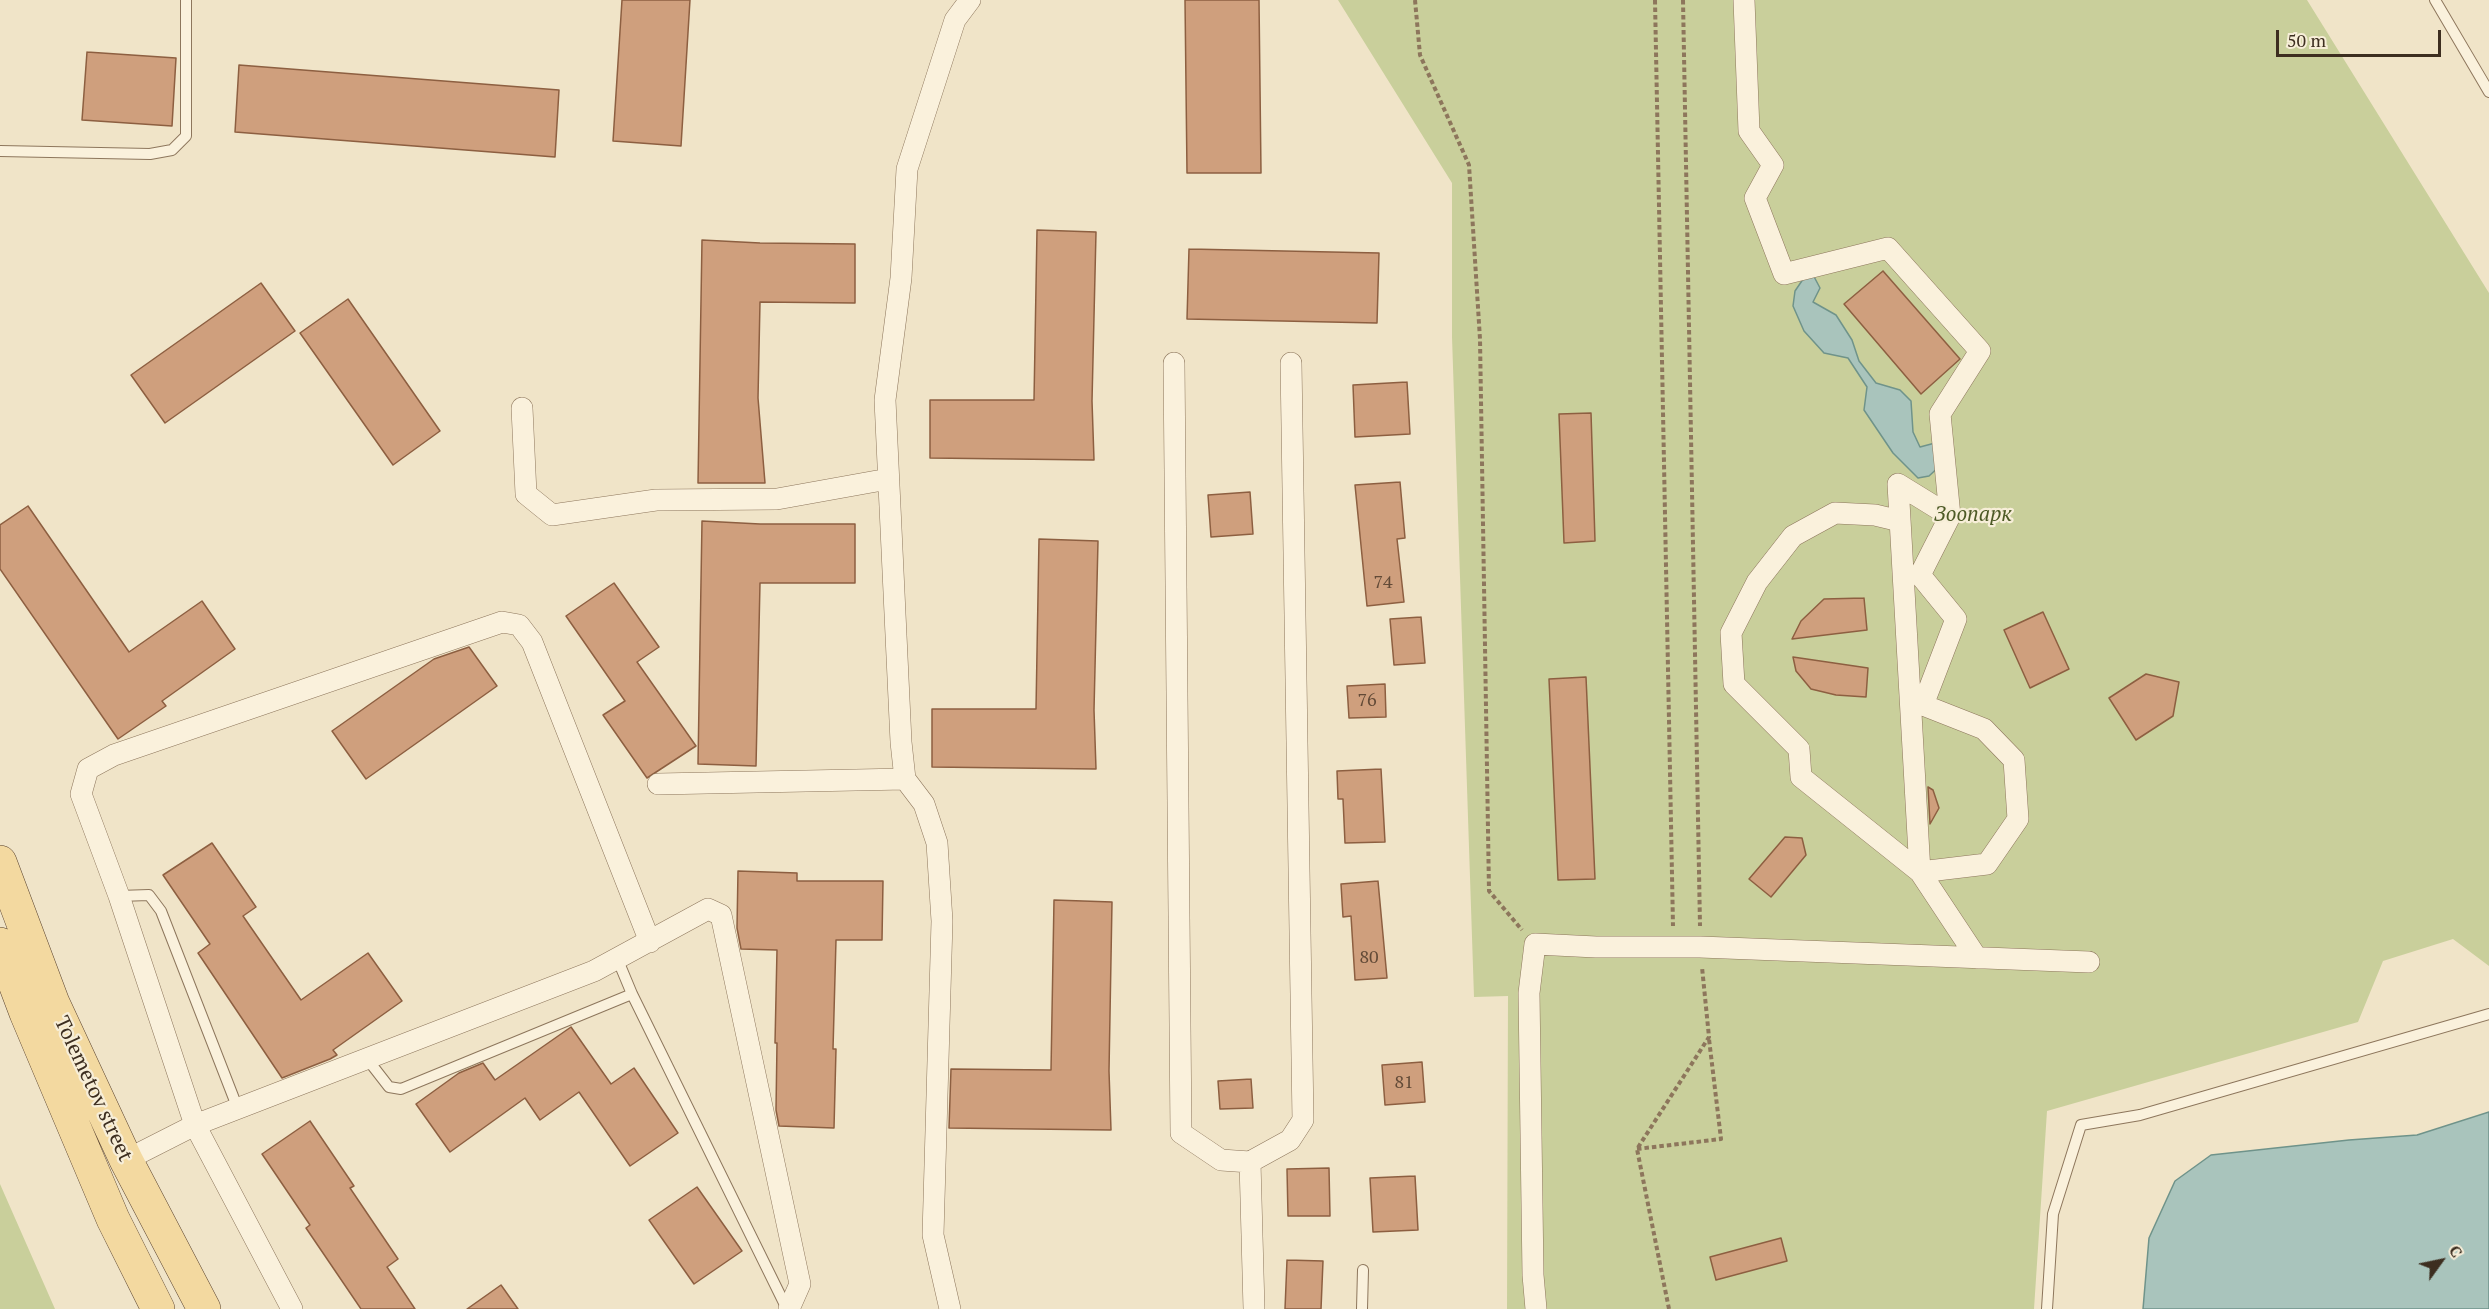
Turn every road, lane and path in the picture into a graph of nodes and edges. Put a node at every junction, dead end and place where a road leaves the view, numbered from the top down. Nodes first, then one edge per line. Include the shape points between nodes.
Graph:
1 (186, 0) edge
2 (970, 0) edge
3 (1414, 0) edge
4 (1655, 0) edge
5 (1683, 0) edge
6 (1744, 0) edge
7 (2435, 0) edge
8 (2489, 92) edge
9 (0, 151) edge
10 (1174, 363) dead end
11 (1291, 363) dead end
12 (522, 408) dead end
13 (888, 479) junction
14 (1950, 516) junction
15 (1900, 521) junction
16 (906, 779) junction
17 (658, 784) dead end
18 (0, 862) edge
19 (1920, 872) junction
20 (119, 896) junction
21 (650, 942) junction
22 (0, 944) edge
23 (1534, 944) junction
24 (1700, 946) junction
25 (1674, 947) junction
26 (617, 958) junction
27 (1977, 958) junction
28 (2089, 962) dead end
29 (632, 994) junction
30 (2489, 1014) edge
31 (1709, 1037) junction
32 (368, 1060) junction
33 (238, 1109) junction
34 (195, 1125) junction
35 (1637, 1149) junction
36 (126, 1160) junction
37 (1250, 1162) junction
38 (1363, 1270) dead end
39 (158, 1309) edge
40 (204, 1309) edge
41 (292, 1309) edge
42 (788, 1309) edge
43 (950, 1309) edge
44 (1254, 1309) edge
45 (1362, 1309) edge
46 (1536, 1309) edge
47 (1669, 1309) edge
48 (2047, 1309) edge

1 - 9 lane via 186,136 172,150 150,154
2 - 13 street via 954,20 907,169 901,278 885,400
3 - 23 path via 1420,55 1469,165 1480,339 1489,891
4 - 25 path
5 - 24 path
6 - 14 street via 1749,131 1773,165 1755,198 1784,274 1888,248 1980,351 1940,414
7 - 8 lane
10 - 37 street via 1181,1133 1221,1160
11 - 37 street via 1303,1120 1290,1140
12 - 13 street via 526,494 552,515 656,500 777,499
13 - 16 street
14 - 15 street via 1898,484
14 - 19 street via 1920,574 1956,620 1923,705 1984,729 2014,760 2018,819 1987,864
15 - 19 street
15 - 19 street via 1835,513 1793,536 1757,582 1731,633 1734,684 1799,749 1801,777
16 - 17 street
16 - 43 street via 924,804 937,843 942,921 933,1235
18 - 36 main road, Tolemetov street via 53,1003
19 - 27 street
20 - 21 street via 81,794 88,769 114,755 502,622 519,625 532,642
20 - 33 lane via 149,895 161,911
20 - 34 street
21 - 26 street
21 - 42 street via 708,909 721,915 800,1284
22 - 39 main road, Tolemetov street via 113,1219
23 - 25 street
23 - 46 street via 1529,993
24 - 25 street
24 - 27 street
24 - 31 path
26 - 29 lane
26 - 32 street via 594,971
27 - 28 street
29 - 32 lane via 401,1089 389,1087
29 - 42 lane
30 - 48 lane via 2140,1115 2081,1125 2053,1214
31 - 35 path
31 - 35 path via 1721,1139
32 - 33 street
33 - 34 street
34 - 36 street
34 - 41 street
35 - 47 path
36 - 40 main road, Tolemetov street
37 - 44 street
38 - 45 lane

